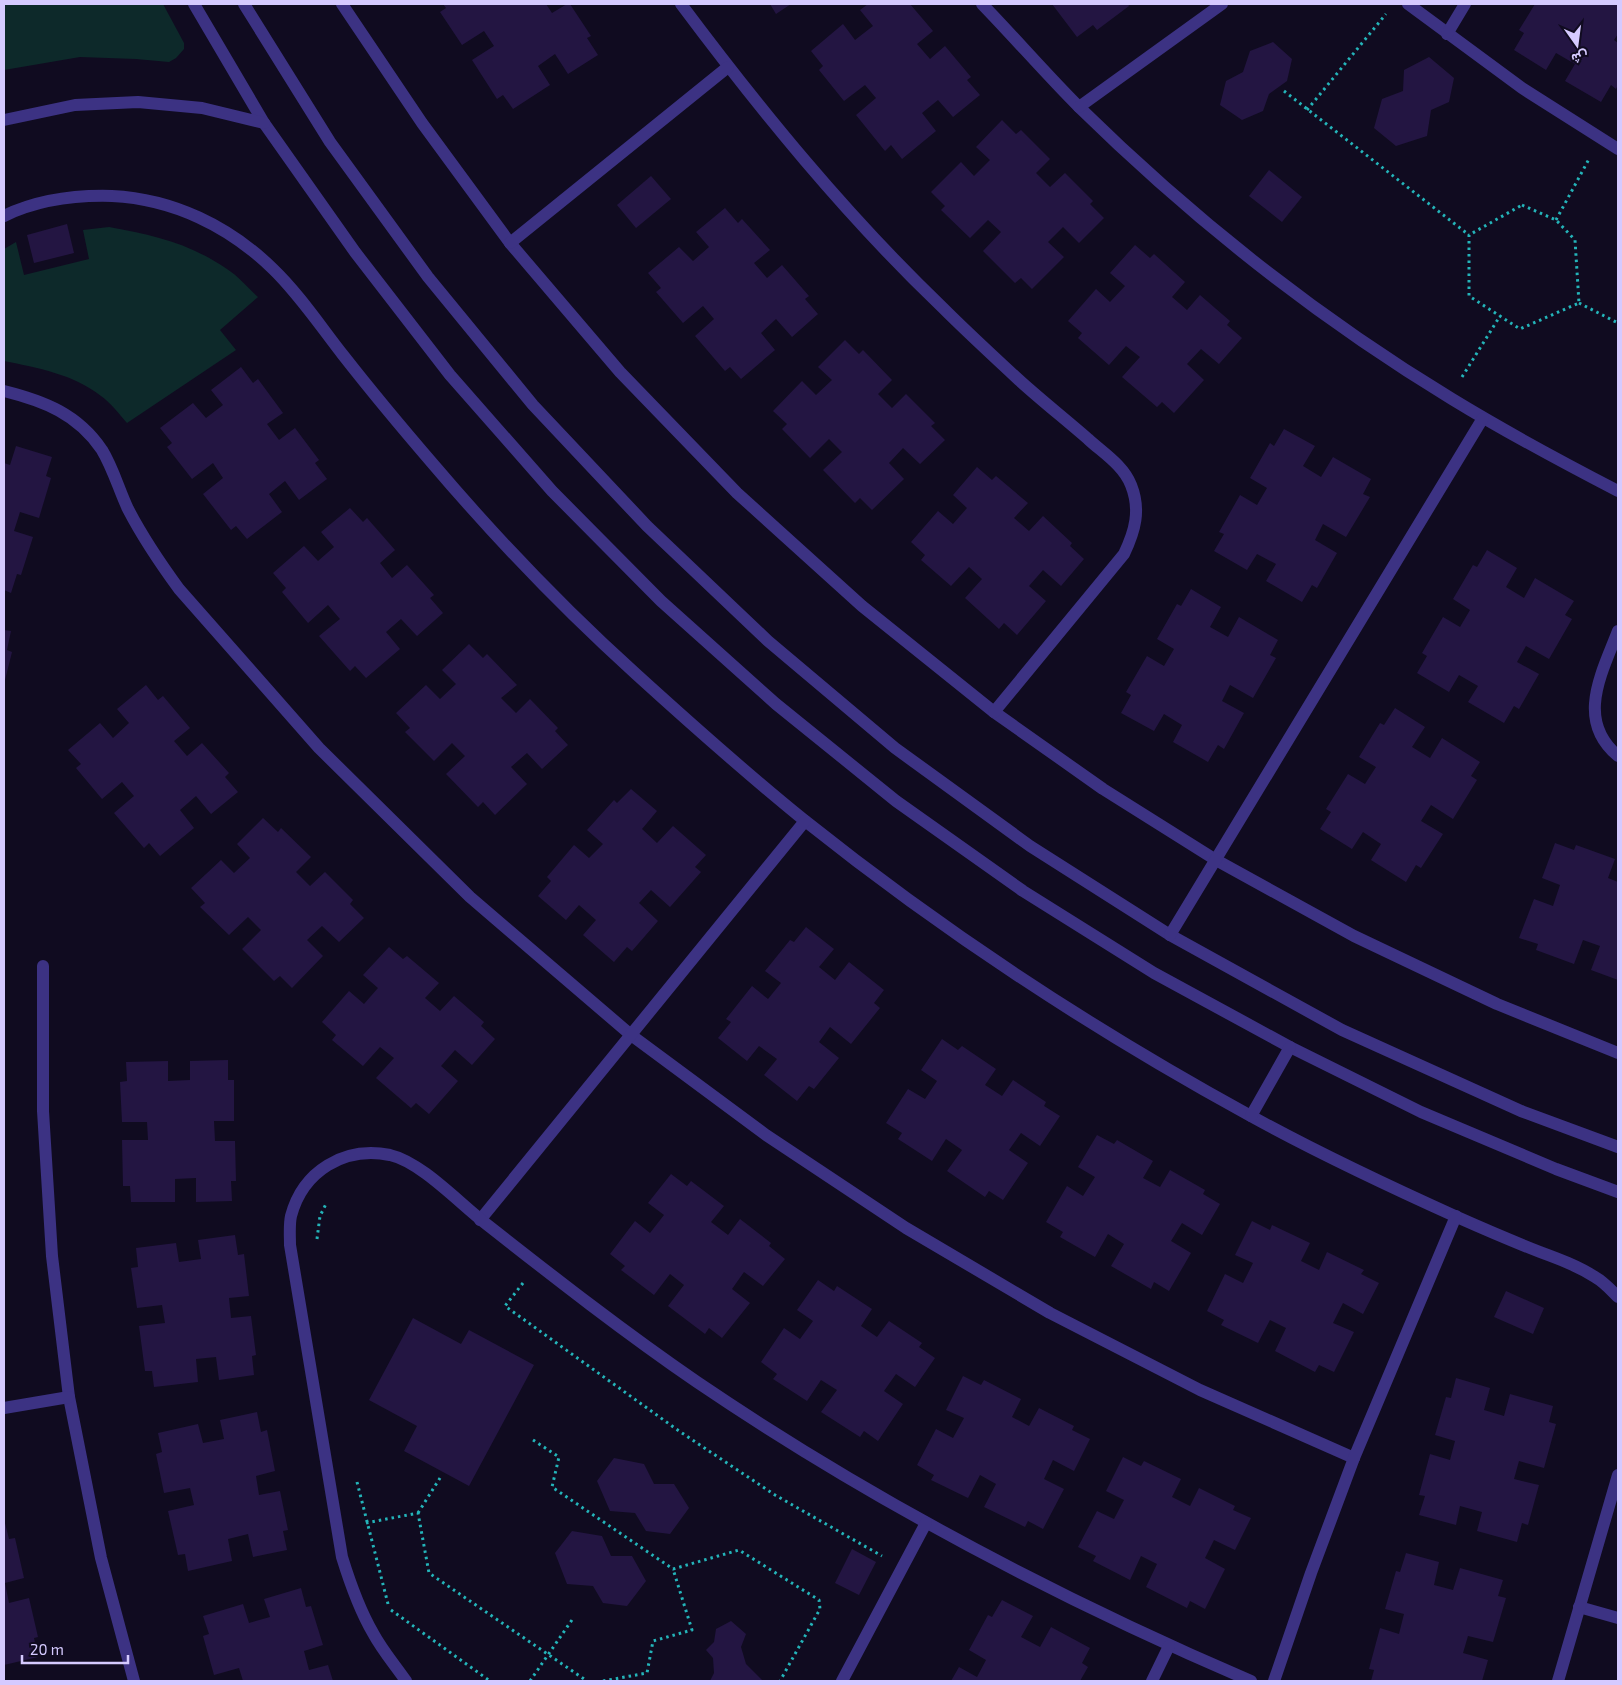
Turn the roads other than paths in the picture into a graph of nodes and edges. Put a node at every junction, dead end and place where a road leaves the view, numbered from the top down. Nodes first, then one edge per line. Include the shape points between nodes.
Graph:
1 (194, 4) edge
2 (244, 4) edge
3 (342, 4) edge
4 (681, 4) edge
5 (982, 4) edge
6 (1222, 4) edge
7 (1408, 4) edge
8 (1465, 4) edge
9 (1447, 34) junction
10 (728, 67) junction
11 (1079, 106) junction
12 (4, 120) edge
13 (264, 122) junction
14 (1618, 149) edge
15 (4, 216) edge
16 (510, 243) junction
17 (4, 391) edge
18 (1483, 418) junction
19 (1618, 490) edge
20 (1618, 631) edge
21 (994, 712) junction
22 (1618, 756) edge
23 (804, 821) junction
24 (1216, 860) junction
25 (1170, 935) junction
26 (43, 966) dead end
27 (631, 1035) junction
28 (1290, 1047) junction
29 (1618, 1053) edge
30 (1251, 1116) junction
31 (1618, 1147) edge
32 (1618, 1192) edge
33 (1456, 1216) junction
34 (480, 1220) junction
35 (1618, 1297) edge
36 (69, 1398) junction
37 (4, 1408) edge
38 (1354, 1458) junction
39 (1618, 1475) edge
40 (926, 1523) junction
41 (1579, 1607) junction
42 (1618, 1618) edge
43 (1169, 1646) junction
44 (134, 1681) edge
45 (406, 1681) edge
46 (842, 1681) edge
47 (1152, 1681) edge
48 (1251, 1681) edge
49 (1274, 1681) edge
50 (1558, 1681) edge

1 - 13 street
2 - 25 street via 330,142 428,277 533,405 647,526 768,641 895,748 1030,846
3 - 16 street via 422,123
4 - 10 street
5 - 11 street
6 - 11 street
7 - 9 street
8 - 9 street
9 - 14 street via 1522,88
10 - 16 street
10 - 21 street via 795,150 940,306 1018,379 1118,464 1131,485 1137,508 1134,532 1124,554
11 - 18 street via 1165,187 1256,262 1351,333
12 - 13 street via 74,105 138,102 202,108
13 - 28 street via 355,252 450,374 552,491 682,621 776,704 896,801 1015,885 1154,973
15 - 23 street via 51,201 92,195 133,197 173,207 211,222 246,244 276,272 455,490 537,577 705,737
16 - 21 street via 620,372 737,493 862,606
17 - 27 street via 60,410 83,427 102,450 142,536 179,589 319,748 470,897
18 - 19 street
18 - 24 street
20 - 22 street via 1597,686 1594,703 1595,721 1602,737
21 - 24 street via 1103,789
23 - 27 street
23 - 30 street via 1021,979 1134,1050
24 - 25 street
24 - 29 street via 1354,936 1497,1004
25 - 31 street via 1342,1030 1521,1111
26 - 36 street via 43,1111 52,1256
27 - 34 street
27 - 38 street via 766,1135 906,1228 1050,1313 1200,1390
28 - 30 street
28 - 32 street via 1421,1112 1556,1170
30 - 33 street
33 - 35 street via 1575,1266 1599,1279
33 - 38 street
34 - 40 street via 588,1304 698,1382 810,1455
34 - 45 street via 417,1166 392,1155 366,1152 339,1158 316,1172 299,1193 290,1218 290,1245 342,1556 360,1610
36 - 37 street
36 - 44 street via 101,1558
38 - 49 street
39 - 41 street
40 - 43 street via 1046,1587
40 - 46 street
41 - 42 street
41 - 50 street
43 - 47 street
43 - 48 street

